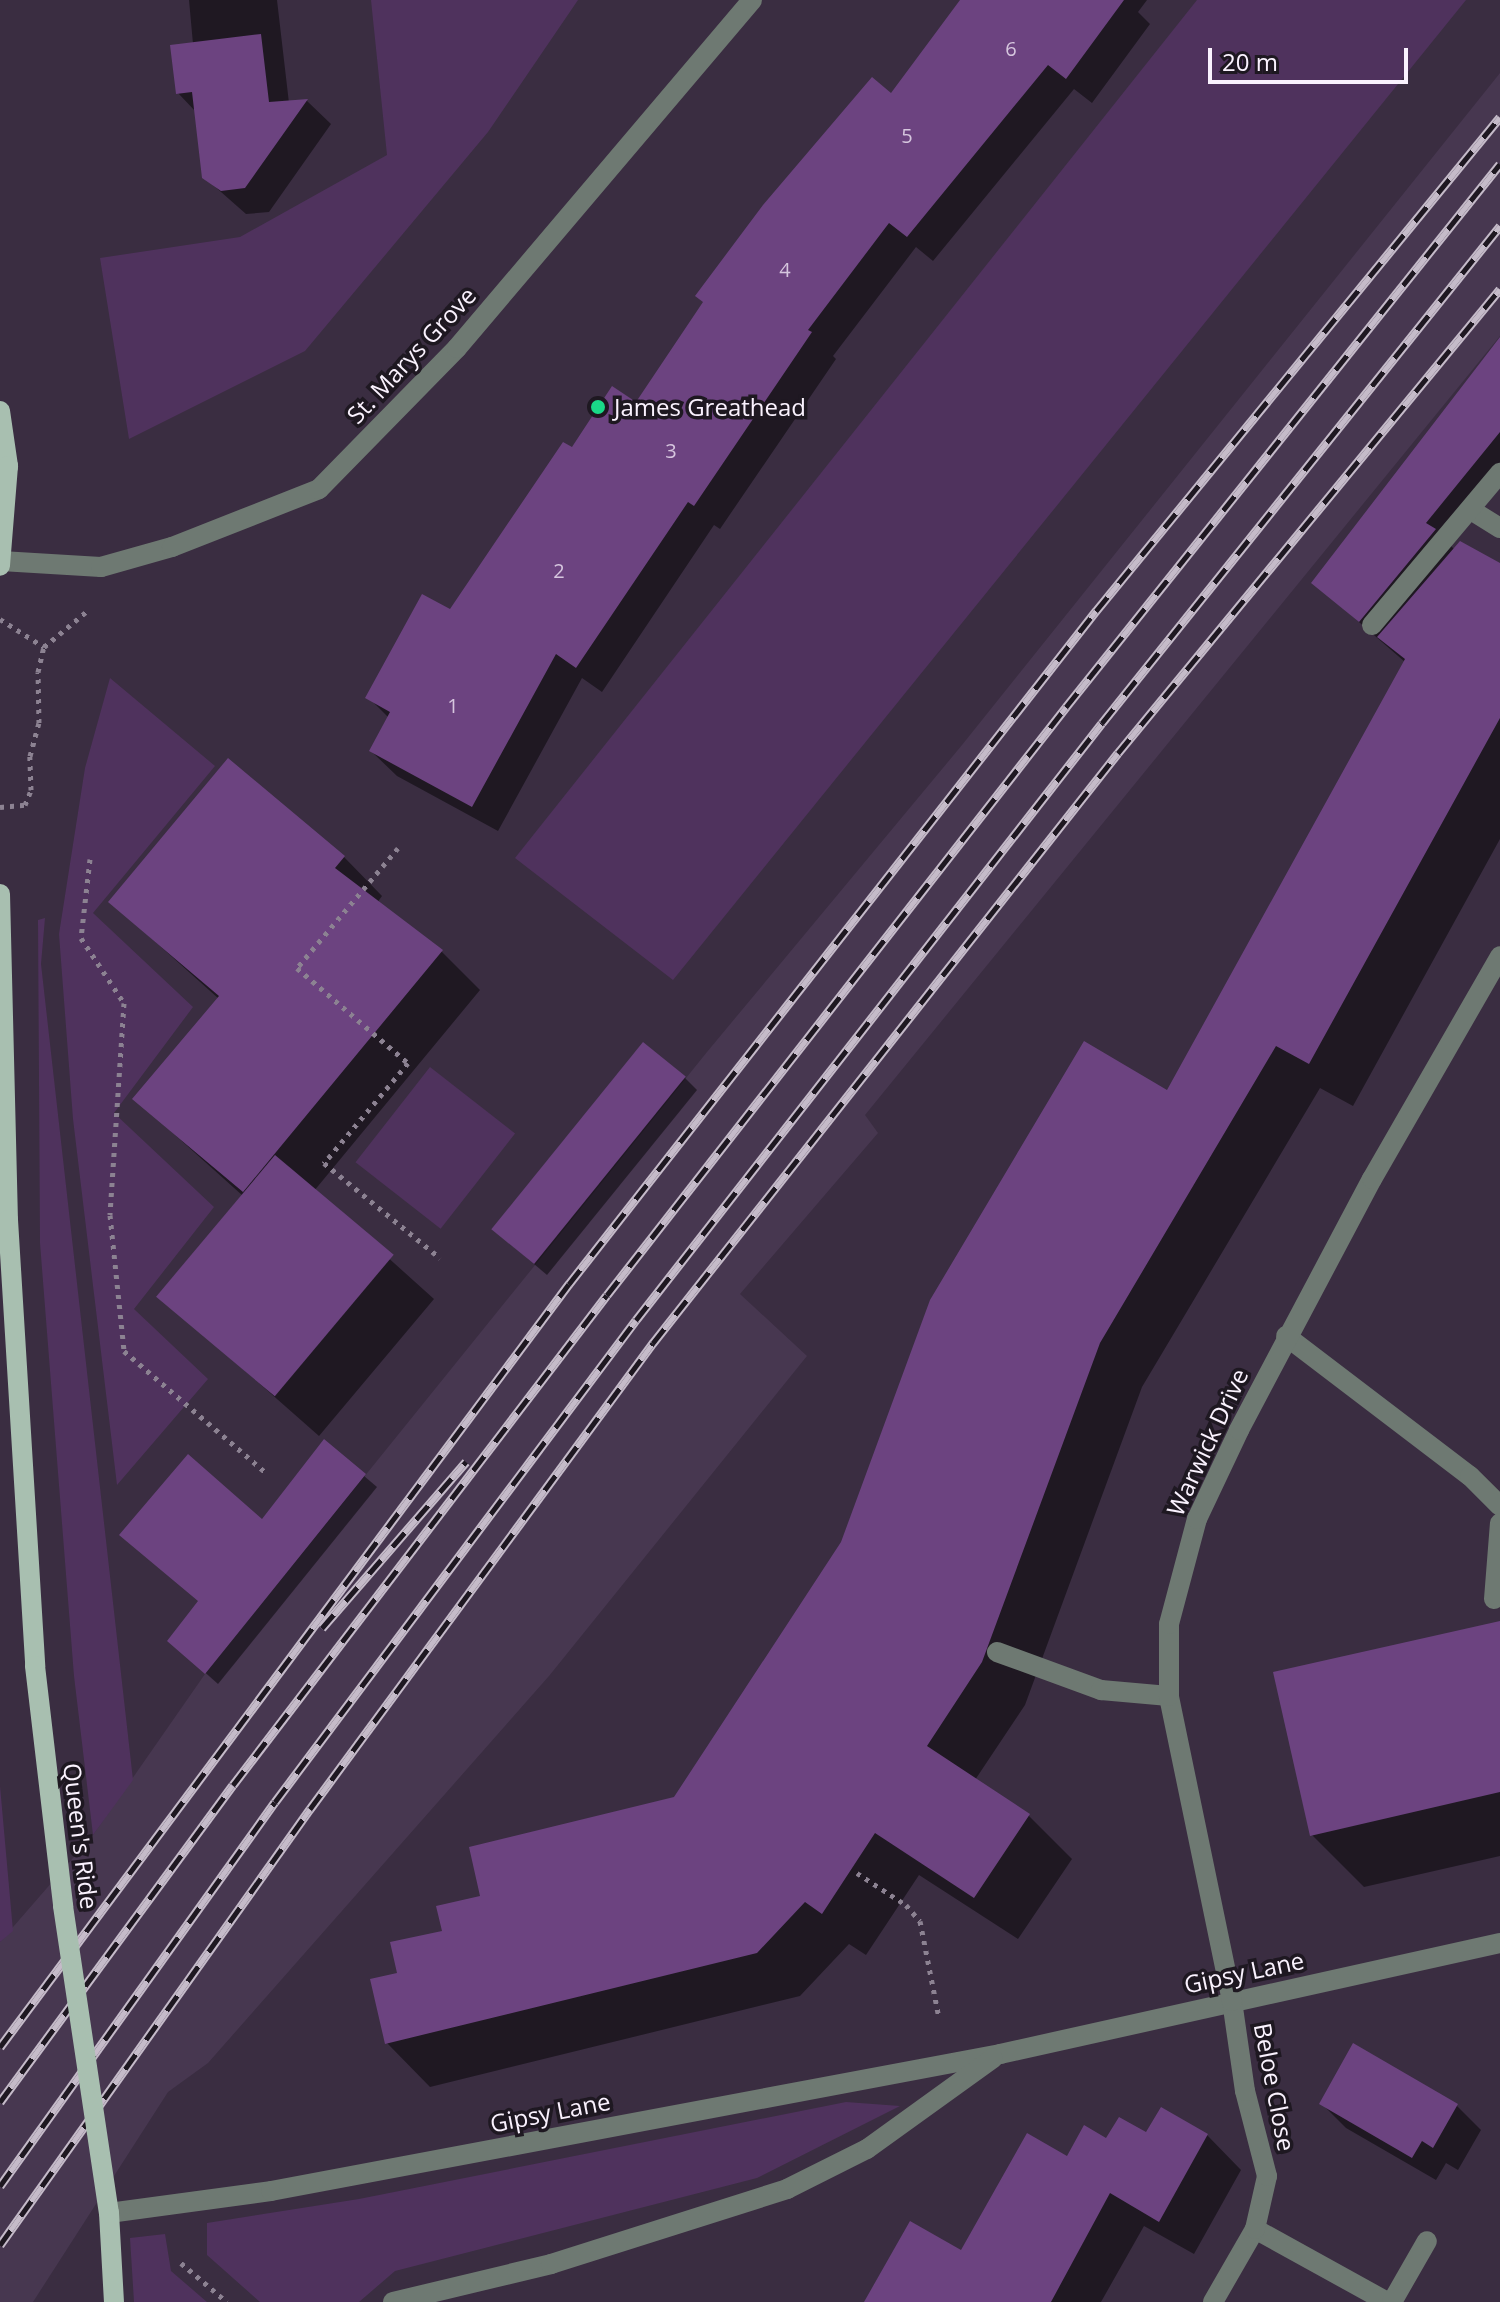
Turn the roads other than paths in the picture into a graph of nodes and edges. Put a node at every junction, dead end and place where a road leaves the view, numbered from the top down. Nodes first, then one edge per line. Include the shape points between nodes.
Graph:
1 (752, 0) edge
2 (0, 411) edge
3 (1500, 473) edge
4 (1471, 510) junction
5 (1500, 528) edge
6 (1, 564) edge
7 (1372, 625) dead end
8 (0, 894) edge
9 (1500, 956) edge
10 (1286, 1336) junction
11 (1500, 1506) edge
12 (1500, 1523) edge
13 (1494, 1599) dead end
14 (997, 1652) dead end
15 (1169, 1696) junction
16 (1500, 1943) edge
17 (1232, 2001) junction
18 (1000, 2054) junction
19 (109, 2213) junction
20 (1255, 2229) junction
21 (1427, 2241) dead end
22 (114, 2302) edge
23 (393, 2302) edge
24 (1213, 2302) edge
25 (1390, 2302) edge

1 - 6 street, St. Marys Grove via 457,348 319,489 172,547 101,567
2 - 6 main road via 8,466
3 - 4 street
4 - 5 street
4 - 7 street
8 - 19 main road, Queen's Ride, bridge via 8,1220 35,1666 49,1807
9 - 10 street, Warwick Drive
10 - 11 street via 1470,1476
10 - 15 street, Warwick Drive via 1197,1519 1169,1624
12 - 13 street
14 - 15 street via 1101,1690
15 - 17 street, Warwick Drive
16 - 17 street, Gipsy Lane
17 - 18 street, Gipsy Lane
17 - 20 street, Beloe Close via 1245,2091 1267,2176
18 - 19 street, Gipsy Lane via 271,2191
18 - 23 street, Gipsy Lane via 867,2149 787,2189 551,2264
19 - 22 main road, Queen's Ride
20 - 24 street, Beloe Close
20 - 25 street
21 - 25 street

